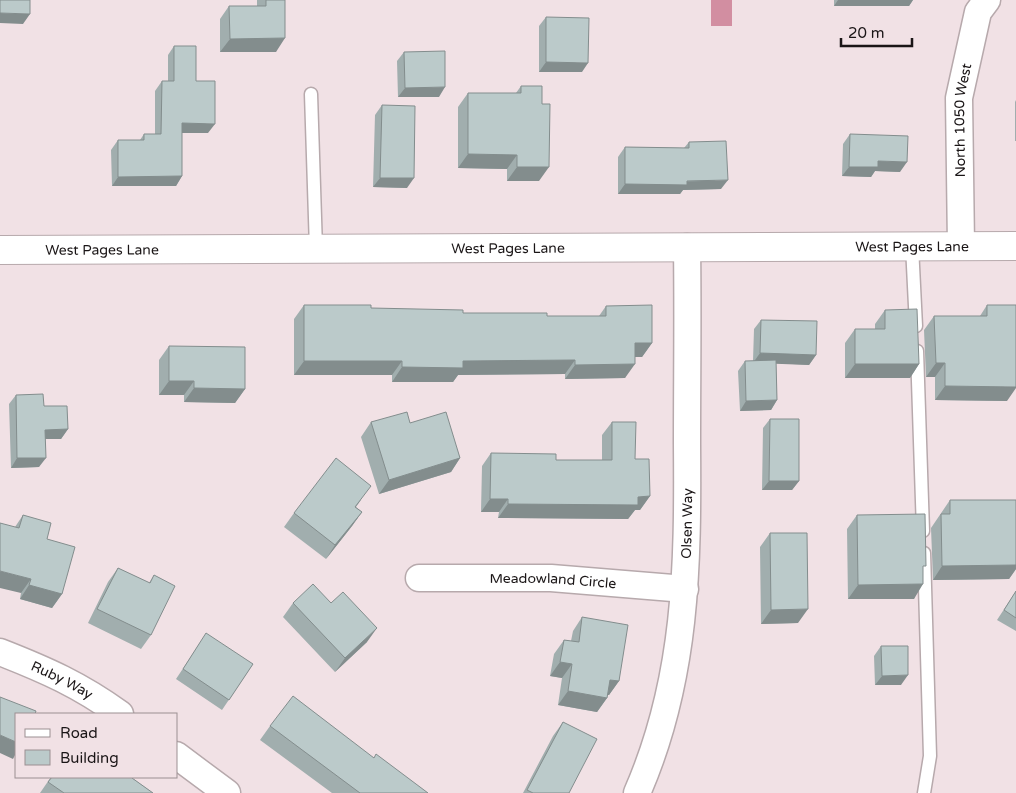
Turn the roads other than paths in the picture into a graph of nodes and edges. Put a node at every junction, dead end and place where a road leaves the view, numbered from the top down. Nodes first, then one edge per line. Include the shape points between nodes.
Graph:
1 (987, 0) edge
2 (311, 94) dead end
3 (912, 246) junction
4 (961, 246) junction
5 (1016, 246) edge
6 (686, 247) junction
7 (316, 249) junction
8 (0, 250) edge
9 (419, 578) dead end
10 (685, 590) junction
11 (0, 652) edge
12 (119, 713) edge
13 (178, 756) edge
14 (228, 793) edge
15 (637, 793) edge
16 (924, 793) edge

1 - 4 street, North 1050 West via 978,12 958,98
2 - 7 lane
3 - 4 street, West Pages Lane
3 - 6 street, West Pages Lane
3 - 16 lane via 930,756
4 - 5 street, West Pages Lane
6 - 7 street, West Pages Lane
6 - 10 street, Olsen Way via 688,537
7 - 8 street, West Pages Lane
9 - 10 street, Meadowland Circle via 551,578
10 - 15 street, Olsen Way via 671,691
11 - 12 street, Ruby Way via 61,677 90,692
13 - 14 street

